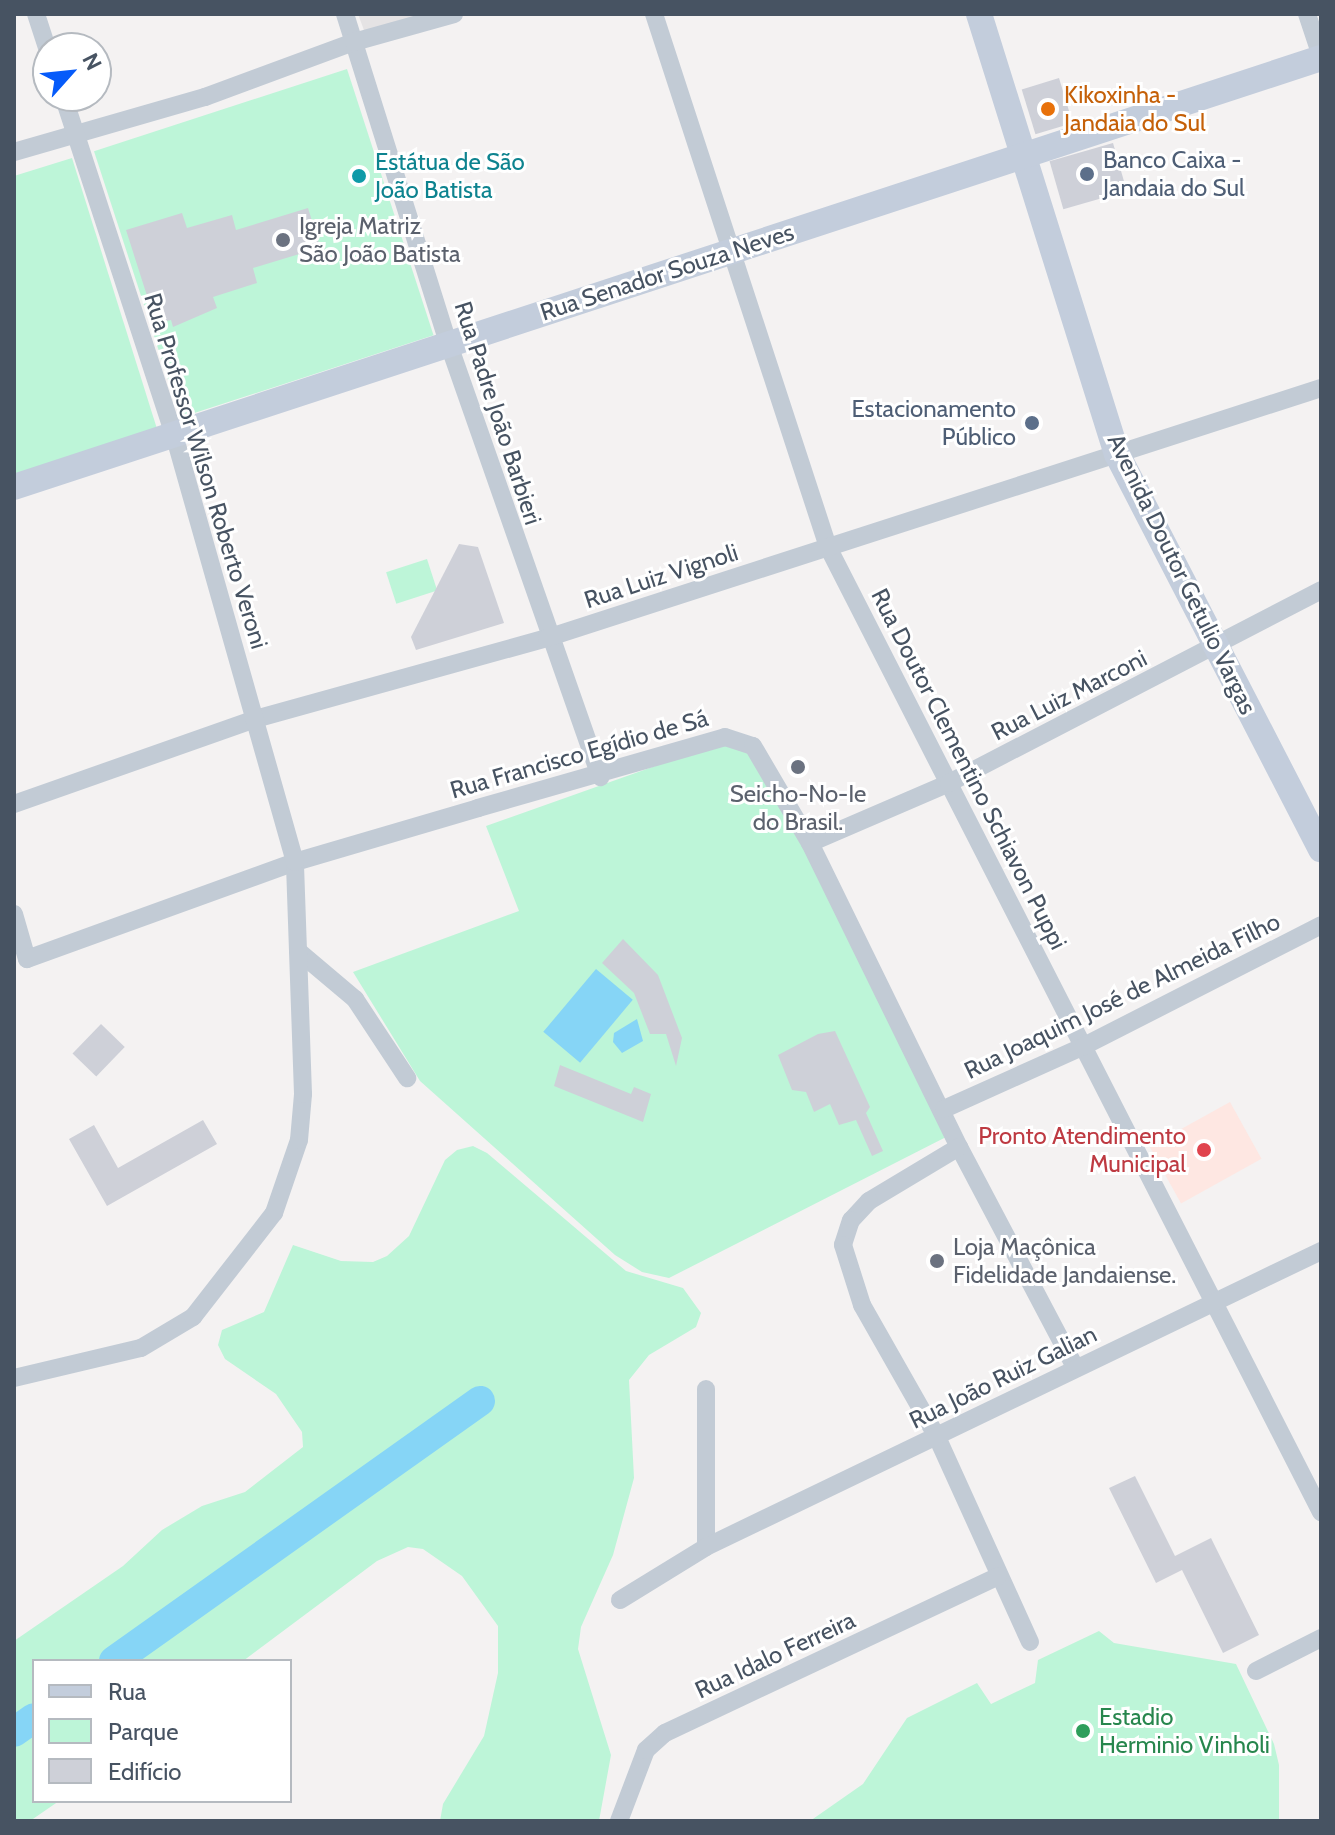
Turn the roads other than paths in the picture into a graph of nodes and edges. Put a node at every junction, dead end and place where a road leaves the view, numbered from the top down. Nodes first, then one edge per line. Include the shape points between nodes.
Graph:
1 (345, 14) edge
2 (454, 14) edge
3 (654, 14) edge
4 (979, 14) edge
5 (1307, 14) edge
6 (354, 42) junction
7 (1321, 57) edge
8 (68, 112) edge
9 (75, 131) junction
10 (14, 152) edge
11 (1024, 157) junction
12 (733, 249) junction
13 (449, 345) junction
14 (1321, 388) edge
15 (174, 435) junction
16 (1117, 454) junction
17 (14, 487) edge
18 (828, 547) junction
19 (1321, 590) edge
20 (547, 638) junction
21 (1217, 647) junction
22 (255, 719) junction
23 (600, 777) junction
24 (949, 783) junction
25 (14, 804) edge
26 (810, 843) junction
27 (1321, 850) edge
28 (295, 862) junction
29 (14, 914) edge
30 (1321, 925) edge
31 (298, 951) junction
32 (1084, 1046) junction
33 (407, 1078) dead end
34 (944, 1109) junction
35 (959, 1147) junction
36 (1321, 1251) edge
37 (1213, 1305) junction
38 (1075, 1367) junction
39 (14, 1378) edge
40 (706, 1389) dead end
41 (937, 1437) junction
42 (1321, 1512) edge
43 (706, 1547) junction
44 (998, 1576) junction
45 (620, 1600) dead end
46 (1321, 1638) edge
47 (1030, 1642) dead end
48 (1256, 1671) dead end
49 (619, 1821) edge

1 - 6 street, Rua Padre João Barbieri
2 - 6 street
3 - 12 street, Rua Doutor Clementino Schiavon Puppi
4 - 11 street, Avenida Doutor Getulio Vargas
5 - 7 street
6 - 9 street via 205,97
6 - 13 street, Rua Padre João Barbieri
7 - 11 street, Rua Senador Souza Neves
8 - 9 street, Rua Professor Wilson Roberto Veroni
9 - 10 street
9 - 15 street, Rua Professor Wilson Roberto Veroni
11 - 12 street, Rua Senador Souza Neves
11 - 16 street, Avenida Doutor Getulio Vargas
12 - 13 street, Rua Senador Souza Neves
12 - 18 street, Rua Doutor Clementino Schiavon Puppi
13 - 15 street, Rua Senador Souza Neves
13 - 20 street, Rua Padre João Barbieri
14 - 16 street, Rua Luiz Vignoli
15 - 17 street, Rua Senador Souza Neves
15 - 22 street, Rua Professor Wilson Roberto Veroni
16 - 18 street, Rua Luiz Vignoli
16 - 21 street, Avenida Doutor Getulio Vargas
18 - 20 street, Rua Luiz Vignoli
18 - 24 street, Rua Doutor Clementino Schiavon Puppi
19 - 21 street, Rua Luiz Marconi
20 - 22 street, Rua Luiz Vignoli
20 - 23 street, Rua Padre João Barbieri
21 - 24 street, Rua Luiz Marconi
21 - 27 street, Avenida Doutor Getulio Vargas
22 - 25 street, Rua Luiz Vignoli
22 - 28 street, Rua Professor Wilson Roberto Veroni
23 - 26 street, Rua Francisco Egídio de Sá via 725,737 753,746
23 - 28 street, Rua Francisco Egídio de Sá
24 - 26 street, Rua Luiz Marconi
24 - 32 street, Rua Doutor Clementino Schiavon Puppi
26 - 34 street, Rua Francisco Egídio de Sá
28 - 29 street, Rua Francisco Egídio de Sá via 27,959
28 - 31 street, Rua Professor Wilson Roberto Veroni
30 - 32 street, Rua Joaquim José de Almeida Filho
31 - 33 street via 355,999
31 - 39 street, Rua Professor Wilson Roberto Veroni via 303,1094 299,1140 266,1225 179,1329 120,1355
32 - 34 street, Rua Joaquim José de Almeida Filho
32 - 37 street, Rua Doutor Clementino Schiavon Puppi
34 - 35 street, Rua Francisco Egídio de Sá
35 - 38 street, Rua Francisco Egídio de Sá
35 - 41 street via 869,1201 851,1220 843,1245 862,1305
36 - 37 street, Rua João Ruiz Galian
37 - 38 street, Rua João Ruiz Galian
37 - 42 street, Rua Doutor Clementino Schiavon Puppi
38 - 41 street, Rua João Ruiz Galian
40 - 43 street
41 - 43 street, Rua João Ruiz Galian
41 - 44 street
43 - 45 street, Rua João Ruiz Galian
44 - 47 street
44 - 49 street, Rua Idalo Ferreira via 665,1733 646,1750
46 - 48 street

